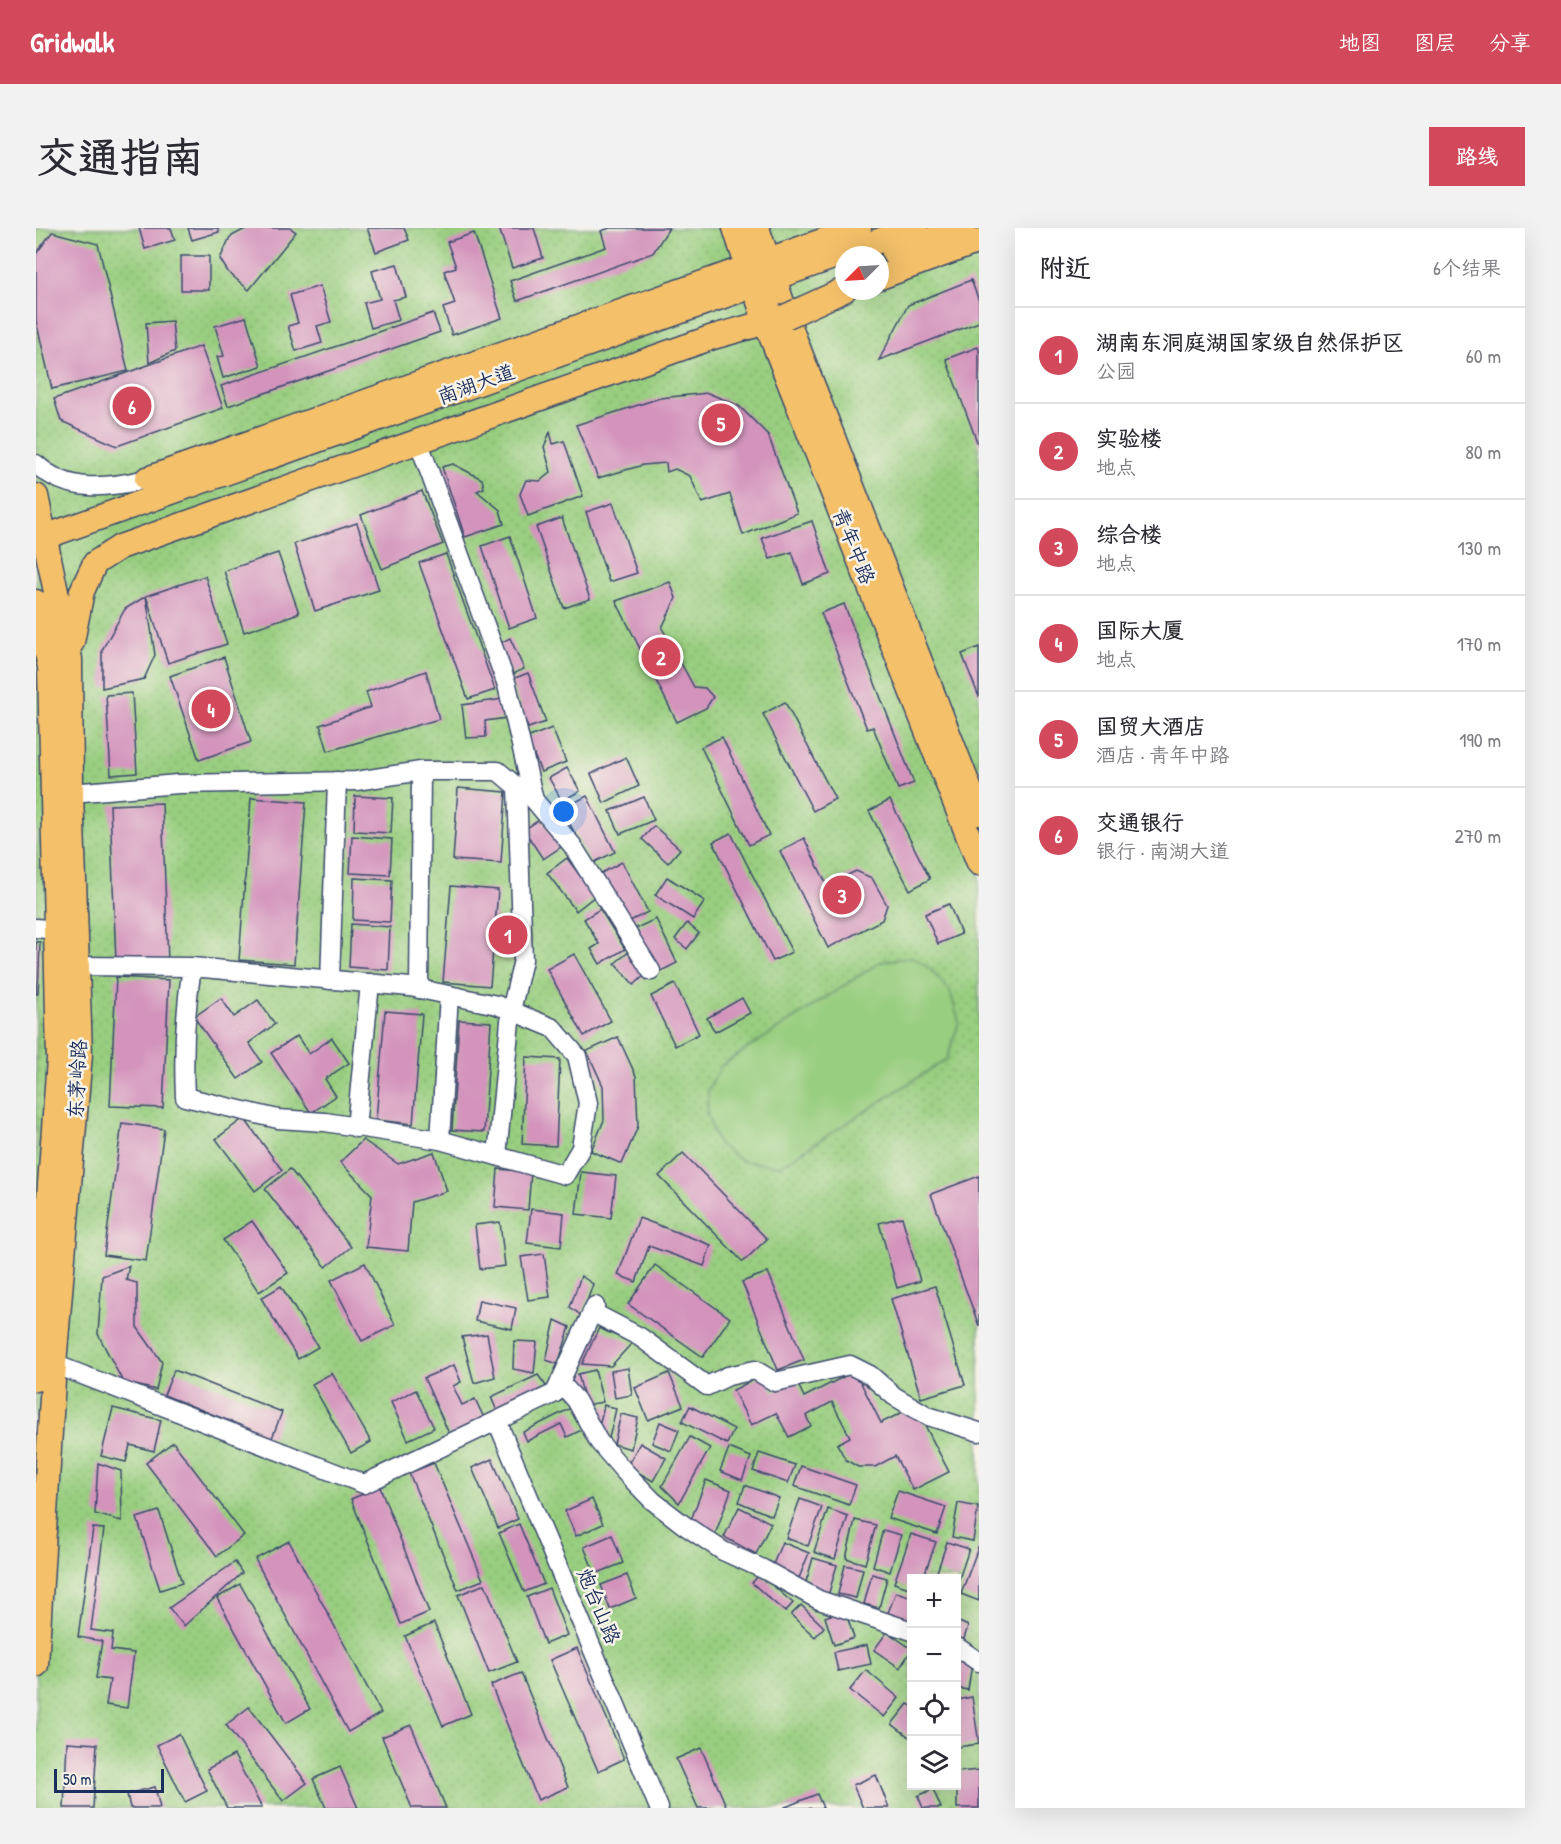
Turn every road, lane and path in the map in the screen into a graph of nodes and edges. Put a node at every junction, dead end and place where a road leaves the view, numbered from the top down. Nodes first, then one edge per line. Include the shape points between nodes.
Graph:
1 (735, 228) edge
2 (757, 228) edge
3 (859, 228) edge
4 (915, 228) edge
5 (963, 228) edge
6 (979, 241) edge
7 (889, 255) edge
8 (835, 273) edge
9 (889, 274) edge
10 (835, 290) edge
11 (770, 293) junction
12 (419, 442) junction
13 (36, 464) edge
14 (147, 479) joint
15 (36, 496) edge
16 (41, 546) edge
17 (36, 602) edge
18 (36, 646) edge
19 (60, 663) junction
20 (421, 771) junction
21 (337, 781) junction
22 (71, 793) junction
23 (979, 813) edge
24 (979, 863) edge
25 (46, 929) edge
26 (77, 966) junction
27 (192, 966) junction
28 (651, 971) dead end
29 (330, 980) junction
30 (370, 983) junction
31 (418, 989) junction
32 (449, 995) junction
33 (511, 1011) junction
34 (356, 1128) junction
35 (440, 1140) junction
36 (497, 1156) junction
37 (45, 1371) edge
38 (560, 1382) junction
39 (496, 1421) junction
40 (979, 1432) edge
41 (907, 1630) edge
42 (961, 1650) edge
43 (979, 1662) edge
44 (36, 1665) edge
45 (659, 1808) edge

1 - 11 main road, 青年中路
2 - 11 main road, 青年中路
3 - 11 main road
4 - 11 main road, 南湖大道
5 - 7 main road
6 - 9 main road
8 - 11 main road, 南湖大道
10 - 11 main road
11 - 12 main road via 713,337
11 - 14 main road
11 - 16 main road, 南湖大道
11 - 23 main road, 青年中路
11 - 24 main road, 青年中路
12 - 19 main road via 120,547 95,563 82,591
12 - 28 street via 507,685 534,800 572,845
13 - 14 street via 47,475 90,487 109,488
15 - 16 main road, 东茅岭路
16 - 19 main road, 东茅岭路
17 - 19 main road, 东茅岭路
18 - 19 street
19 - 22 main road, 东茅岭路
19 - 25 main road, 东茅岭路
20 - 21 street
20 - 31 street
20 - 33 street via 498,771 517,787 524,960
21 - 22 street via 178,784
21 - 29 street
22 - 26 main road, 东茅岭路
25 - 37 main road, 东茅岭路 via 59,1059
26 - 27 street
26 - 37 main road, 东茅岭路 via 80,1054
27 - 29 street
27 - 34 street via 186,1001 185,1098 278,1119
29 - 30 street
30 - 31 street
30 - 34 street
31 - 32 street
32 - 33 street
32 - 35 street
33 - 36 street
33 - 36 street via 553,1028 577,1056 588,1103 581,1148 565,1175
34 - 35 street
35 - 36 street
37 - 39 street via 364,1485
37 - 44 main road, 东茅岭路
38 - 39 street via 555,1393
38 - 40 street via 593,1309 640,1337 707,1386 755,1370 775,1382 850,1365 928,1416
38 - 41 street via 576,1400 599,1442 624,1471 684,1525 723,1551 819,1600
39 - 45 street, 炮台山路
42 - 43 street

